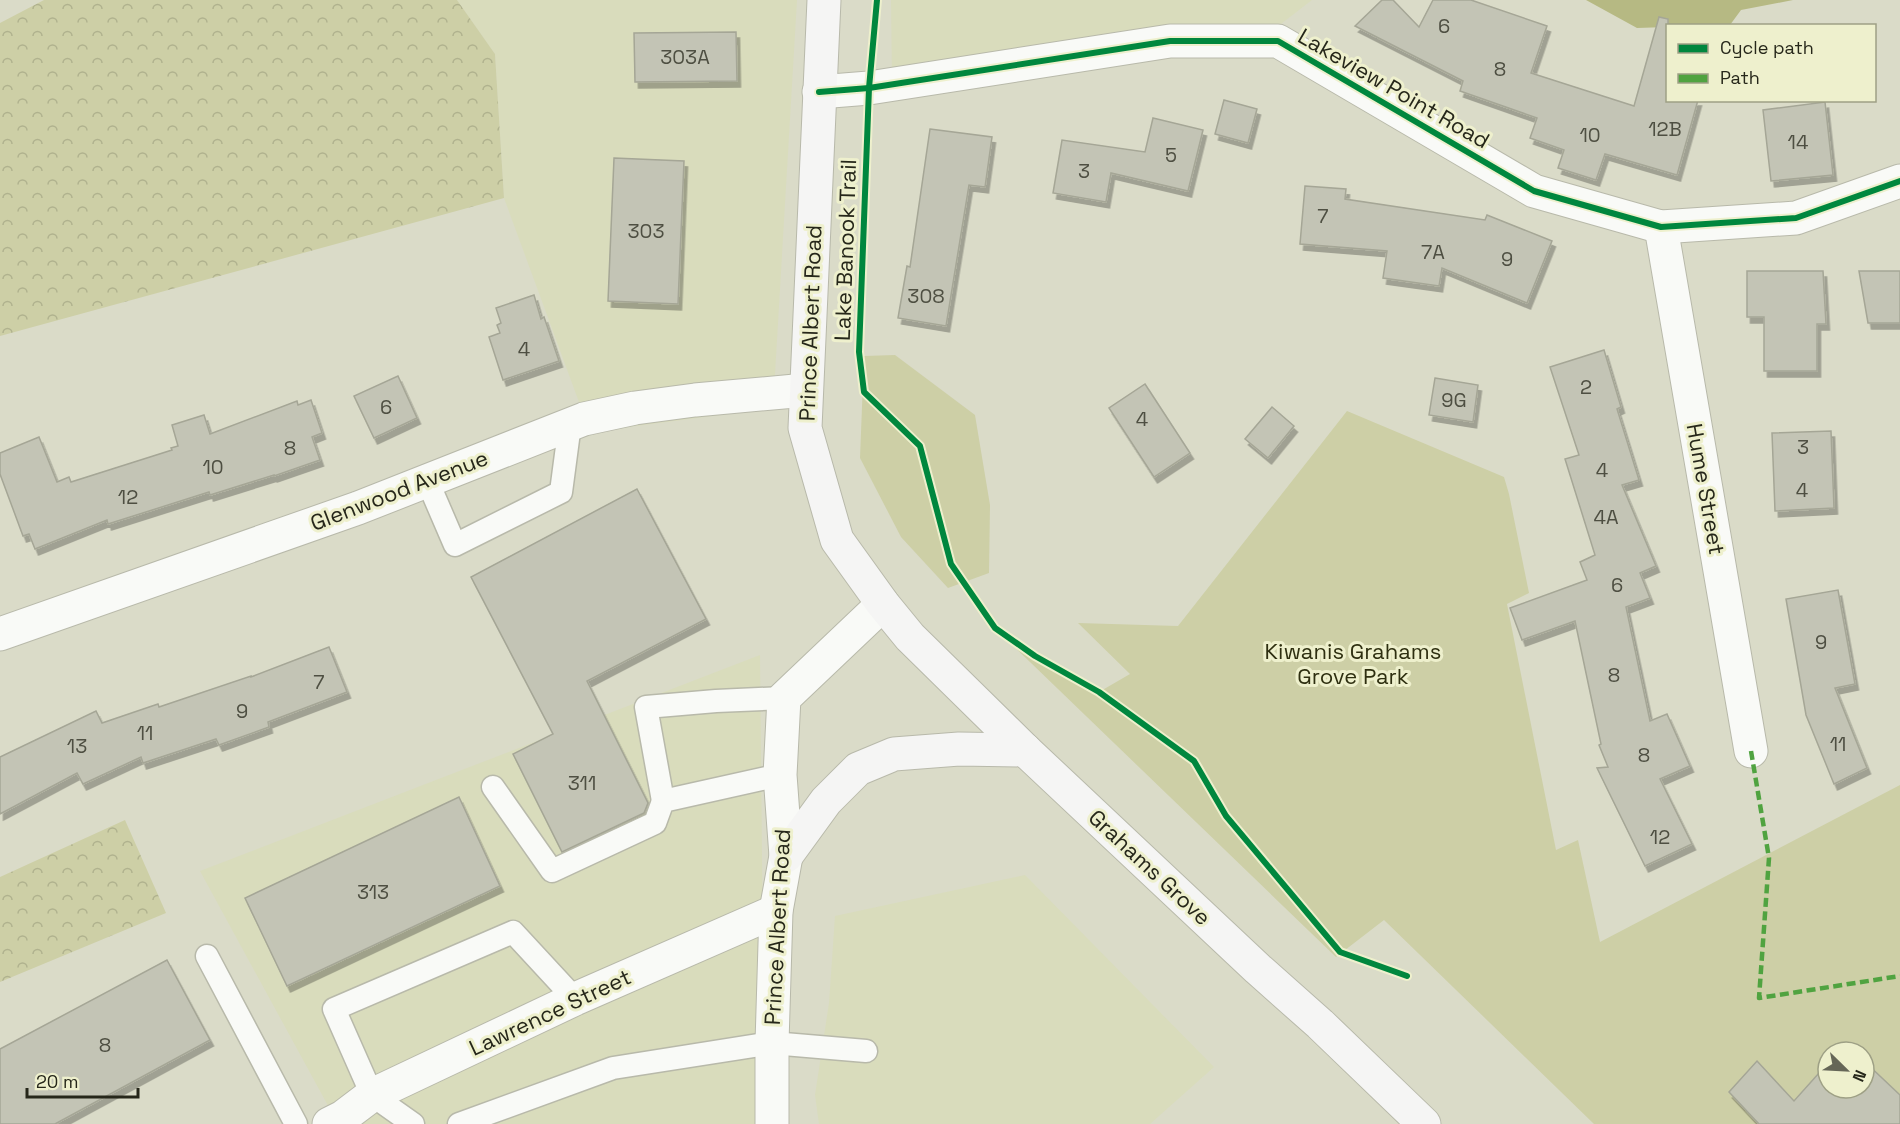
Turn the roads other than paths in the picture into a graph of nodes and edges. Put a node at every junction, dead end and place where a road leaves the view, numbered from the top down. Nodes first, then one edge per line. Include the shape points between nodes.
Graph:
1 (824, 0) edge
2 (836, 0) edge
3 (819, 93) junction
4 (1900, 181) edge
5 (1661, 227) junction
6 (807, 390) junction
7 (570, 424) junction
8 (427, 480) junction
9 (883, 604) junction
10 (0, 633) edge
11 (784, 698) junction
12 (1025, 750) junction
13 (1752, 752) dead end
14 (780, 775) junction
15 (493, 787) dead end
16 (663, 801) junction
17 (786, 856) junction
18 (776, 911) junction
19 (207, 956) dead end
20 (575, 999) junction
21 (772, 1043) junction
22 (866, 1051) dead end
23 (372, 1095) junction
24 (296, 1124) edge
25 (329, 1124) edge
26 (413, 1124) edge
27 (459, 1124) edge
28 (772, 1124) edge
29 (1424, 1124) edge

1 - 2 lane
1 - 3 main road, Prince Albert Road
3 - 5 street, Lakeview Point Road via 1170,41 1278,41 1534,191
3 - 6 main road, Prince Albert Road
4 - 5 street, Lakeview Point Road via 1796,218
5 - 13 street, Hume Street
6 - 7 street, Glenwood Avenue via 635,408
6 - 9 main road, Prince Albert Road via 805,428 837,540
7 - 8 street, Glenwood Avenue
7 - 8 lane via 561,492 455,545
8 - 10 street, Glenwood Avenue via 347,512
9 - 11 street
9 - 12 main road, Grahams Grove via 910,637
11 - 14 street, Prince Albert Road
11 - 16 lane via 646,707
12 - 17 main road via 959,749 894,754 858,769 826,801
12 - 29 main road, Grahams Grove
14 - 16 lane
14 - 17 street, Prince Albert Road
15 - 16 lane via 552,871 655,823
17 - 18 street, Prince Albert Road
18 - 20 street, Lawrence Street
18 - 21 street, Prince Albert Road
19 - 24 lane
20 - 23 street, Lawrence Street
20 - 23 lane via 513,932 334,1009
21 - 22 lane
21 - 27 lane via 613,1068
21 - 28 street, Prince Albert Road
23 - 25 street, Lawrence Street
23 - 26 lane

